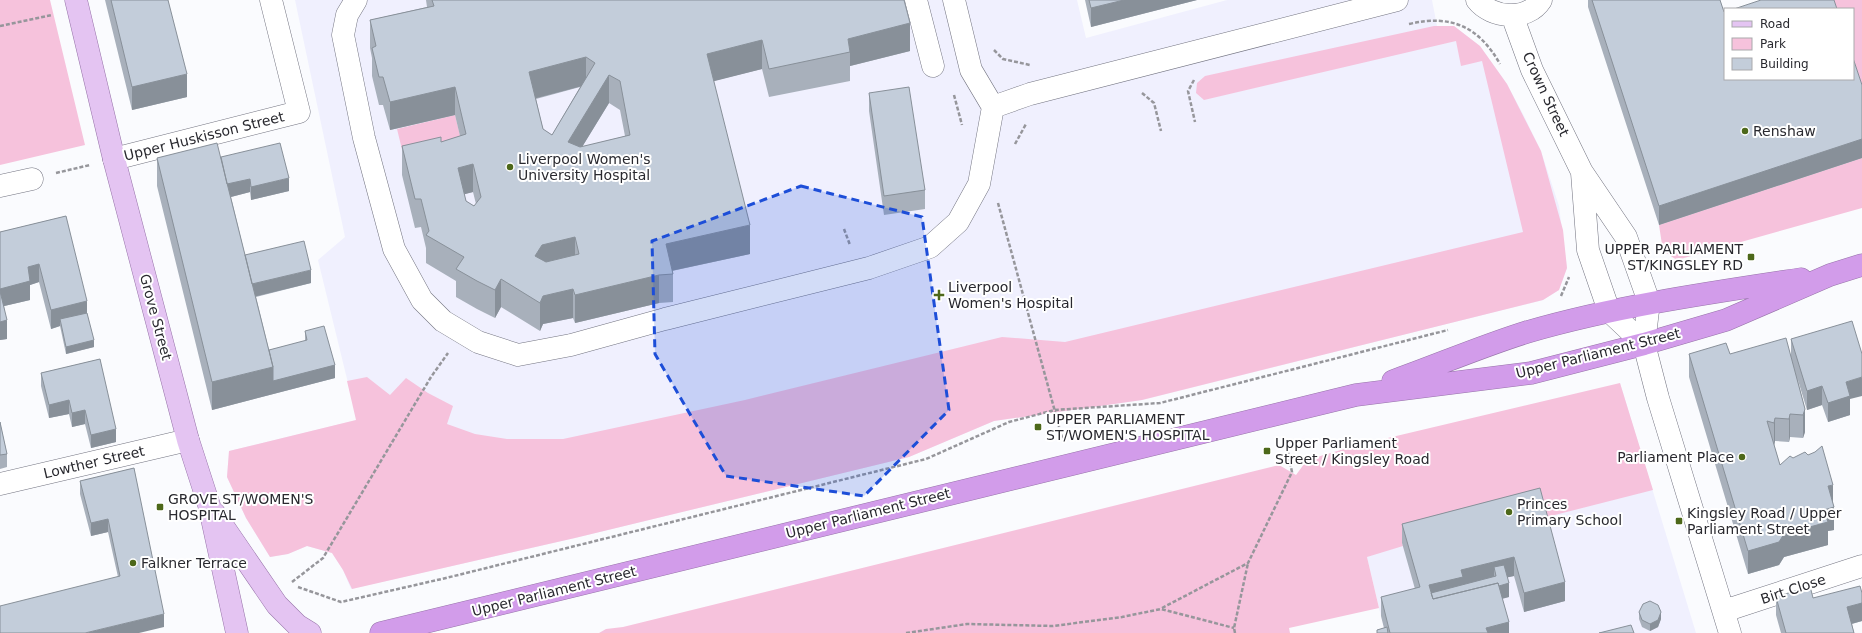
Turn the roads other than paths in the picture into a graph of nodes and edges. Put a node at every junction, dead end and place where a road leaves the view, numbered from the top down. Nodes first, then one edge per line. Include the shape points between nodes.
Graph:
1 (271, 0) edge
2 (356, 0) edge
3 (916, 0) edge
4 (954, 0) edge
5 (1397, 0) edge
6 (1476, 0) edge
7 (1541, 0) edge
8 (77, 4) edge
9 (1512, 15) junction
10 (933, 66) dead end
11 (993, 107) junction
12 (114, 159) junction
13 (1582, 172) junction
14 (32, 179) road end
15 (0, 186) edge
16 (1862, 265) edge
17 (1830, 275) junction
18 (1649, 302) junction
19 (1609, 311) junction
20 (1644, 344) junction
21 (1356, 395) junction
22 (188, 440) junction
23 (0, 484) edge
24 (209, 505) junction
25 (1862, 566) edge
26 (1724, 611) junction
27 (237, 633) edge
28 (310, 633) edge
29 (381, 633) edge
30 (1730, 633) edge

1 - 12 street, Upper Huskisson Street via 298,112
2 - 11 street via 348,15 343,35 364,138 394,249 422,300 443,321 478,342 518,355 572,345 862,270 930,247 958,222 979,184
3 - 10 street
4 - 11 street via 971,70
5 - 11 street via 1030,94
6 - 9 street via 1484,8
7 - 9 street via 1526,13
8 - 12 main road, Grove Street
9 - 13 street, Crown Street via 1532,70
12 - 22 main road, Grove Street
13 - 18 street, Crown Street via 1626,237
13 - 19 street, Crown Street via 1588,250
14 - 15 street
16 - 17 highway, Upper Parliament Street
17 - 18 highway, Upper Parliament Street
17 - 20 highway, Upper Parliament Street via 1726,320
18 - 19 highway, Upper Parliament Street
18 - 20 street
19 - 20 street
19 - 21 highway, Upper Parliament Street via 1525,333
20 - 21 highway, Upper Parliament Street via 1530,373
20 - 26 street via 1658,398
21 - 29 highway, Upper Parliament Street
22 - 23 street, Lowther Street
22 - 24 main road, Grove Street
24 - 27 main road, Grove Street
24 - 28 main road via 277,605
25 - 26 street, Birt Close
26 - 30 street

